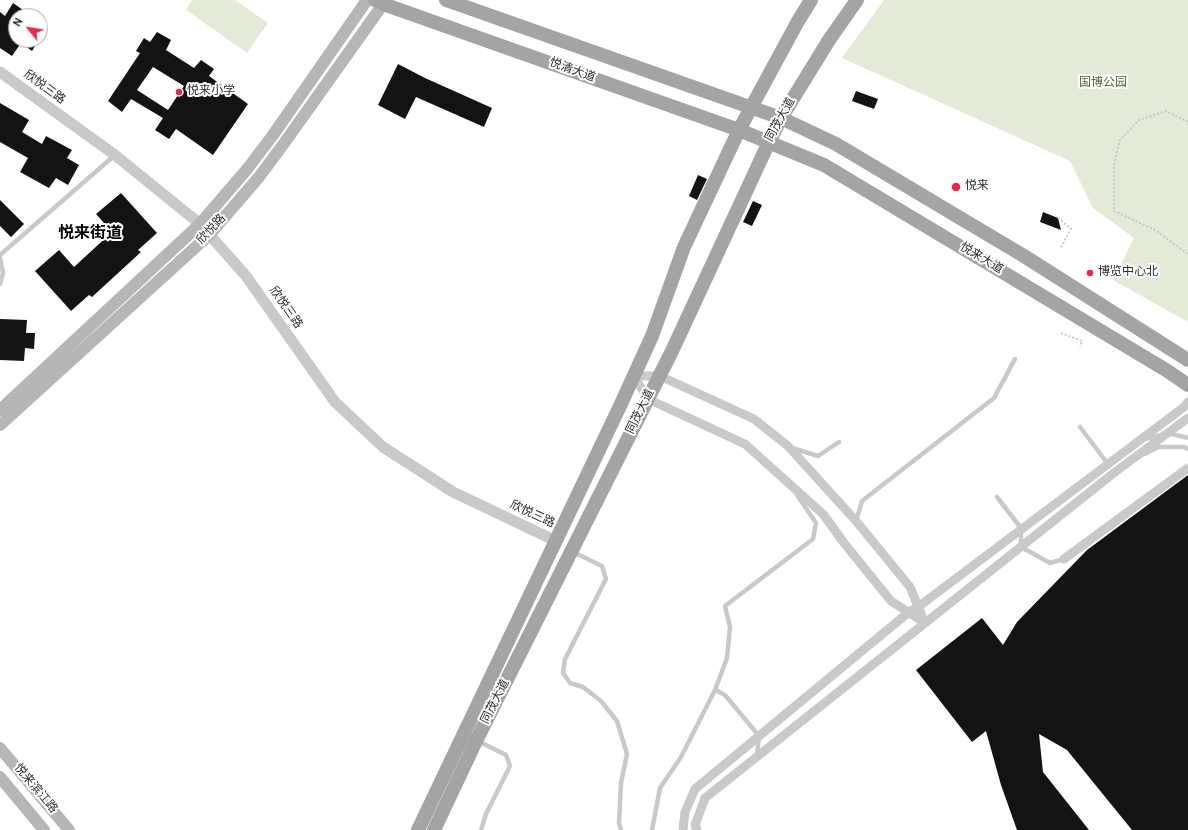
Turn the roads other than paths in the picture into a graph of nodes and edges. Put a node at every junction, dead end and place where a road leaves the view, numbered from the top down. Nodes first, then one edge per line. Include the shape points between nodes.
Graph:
1 (367, 0) edge
2 (446, 0) edge
3 (461, 0) edge
4 (811, 0) edge
5 (857, 0) edge
6 (381, 1) edge
7 (491, 16) junction
8 (0, 72) edge
9 (750, 107) junction
10 (781, 118) junction
11 (738, 130) junction
12 (769, 142) junction
13 (115, 155) junction
14 (200, 224) junction
15 (210, 234) junction
16 (0, 256) edge
17 (0, 284) edge
18 (1015, 359) dead end
19 (1188, 360) edge
20 (634, 376) junction
21 (660, 376) junction
22 (1188, 385) edge
23 (648, 400) junction
24 (1188, 402) edge
25 (0, 410) edge
26 (1188, 418) edge
27 (0, 425) edge
28 (1080, 427) dead end
29 (1168, 433) junction
30 (1188, 438) edge
31 (838, 442) dead end
32 (1137, 442) junction
33 (788, 446) junction
34 (1188, 449) edge
35 (1108, 464) junction
36 (1188, 468) edge
37 (1115, 472) junction
38 (786, 479) junction
39 (997, 497) dead end
40 (856, 522) junction
41 (1022, 528) junction
42 (556, 541) junction
43 (1021, 547) junction
44 (572, 551) junction
45 (1064, 559) joint
46 (918, 607) junction
47 (909, 612) junction
48 (925, 623) junction
49 (716, 690) junction
50 (759, 736) junction
51 (476, 741) junction
52 (0, 748) edge
53 (757, 757) junction
54 (0, 777) edge
55 (44, 830) edge
56 (69, 830) edge
57 (418, 830) edge
58 (434, 830) edge
59 (482, 830) edge
60 (621, 830) edge
61 (652, 830) edge
62 (684, 830) edge
63 (697, 830) edge

1 - 14 main road, 欣悦路 via 273,135
2 - 7 main road, 悦清大道
3 - 7 main road
4 - 9 main road, 同茂大道
5 - 10 main road, 同茂大道
6 - 11 main road, 悦清大道
6 - 15 main road, 欣悦路 via 285,142
7 - 9 main road, 悦清大道
8 - 13 street, 欣悦三路
9 - 10 main road, 悦清大道
9 - 11 main road, 同茂大道
10 - 12 main road, 同茂大道
10 - 19 main road, 悦来大道 via 836,144 909,187 1031,260
11 - 12 main road, 悦清大道
11 - 20 main road, 同茂大道 via 684,247 652,336
12 - 21 main road, 同茂大道
12 - 22 main road, 悦来大道 via 824,165
13 - 14 street, 欣悦三路
13 - 16 lane
14 - 15 street, 欣悦三路
14 - 25 main road, 欣悦路
15 - 27 main road, 欣悦路
15 - 42 street, 欣悦三路 via 246,276 335,402 357,424 407,464 453,492
16 - 17 lane via 3,273
18 - 40 lane via 994,398 862,501
20 - 21 street
20 - 23 street
20 - 42 main road, 同茂大道
21 - 23 main road, 同茂大道
21 - 33 street via 754,419
23 - 38 street via 745,444
23 - 44 main road, 同茂大道
24 - 32 street
26 - 29 street
28 - 35 lane
29 - 30 lane
29 - 32 lane
29 - 37 street
31 - 33 lane via 818,456
32 - 35 street
33 - 40 street
34 - 37 lane via 1158,447
35 - 41 street
36 - 45 street
37 - 43 street
38 - 47 street via 823,514 891,601
38 - 49 lane via 816,523 813,538 725,606 730,627 727,658
39 - 41 lane
40 - 46 street via 910,587
41 - 43 lane
41 - 46 street
42 - 57 main road, 同茂大道
43 - 45 lane via 1050,563
43 - 48 street
44 - 51 main road, 同茂大道
44 - 60 lane via 602,566 606,579 565,659 563,673 570,683 583,687 601,701 617,721 627,754 621,783
46 - 47 street
46 - 48 street
47 - 48 street
47 - 50 street
48 - 53 street
49 - 50 lane via 726,695
49 - 61 lane via 681,757 660,788
50 - 53 lane
50 - 62 street via 695,789 685,812
51 - 58 main road, 同茂大道
51 - 59 lane via 506,755 510,766 486,814
52 - 56 main road, 悦来滨江路
53 - 63 street via 705,798 695,825
54 - 55 main road, 悦来滨江路

